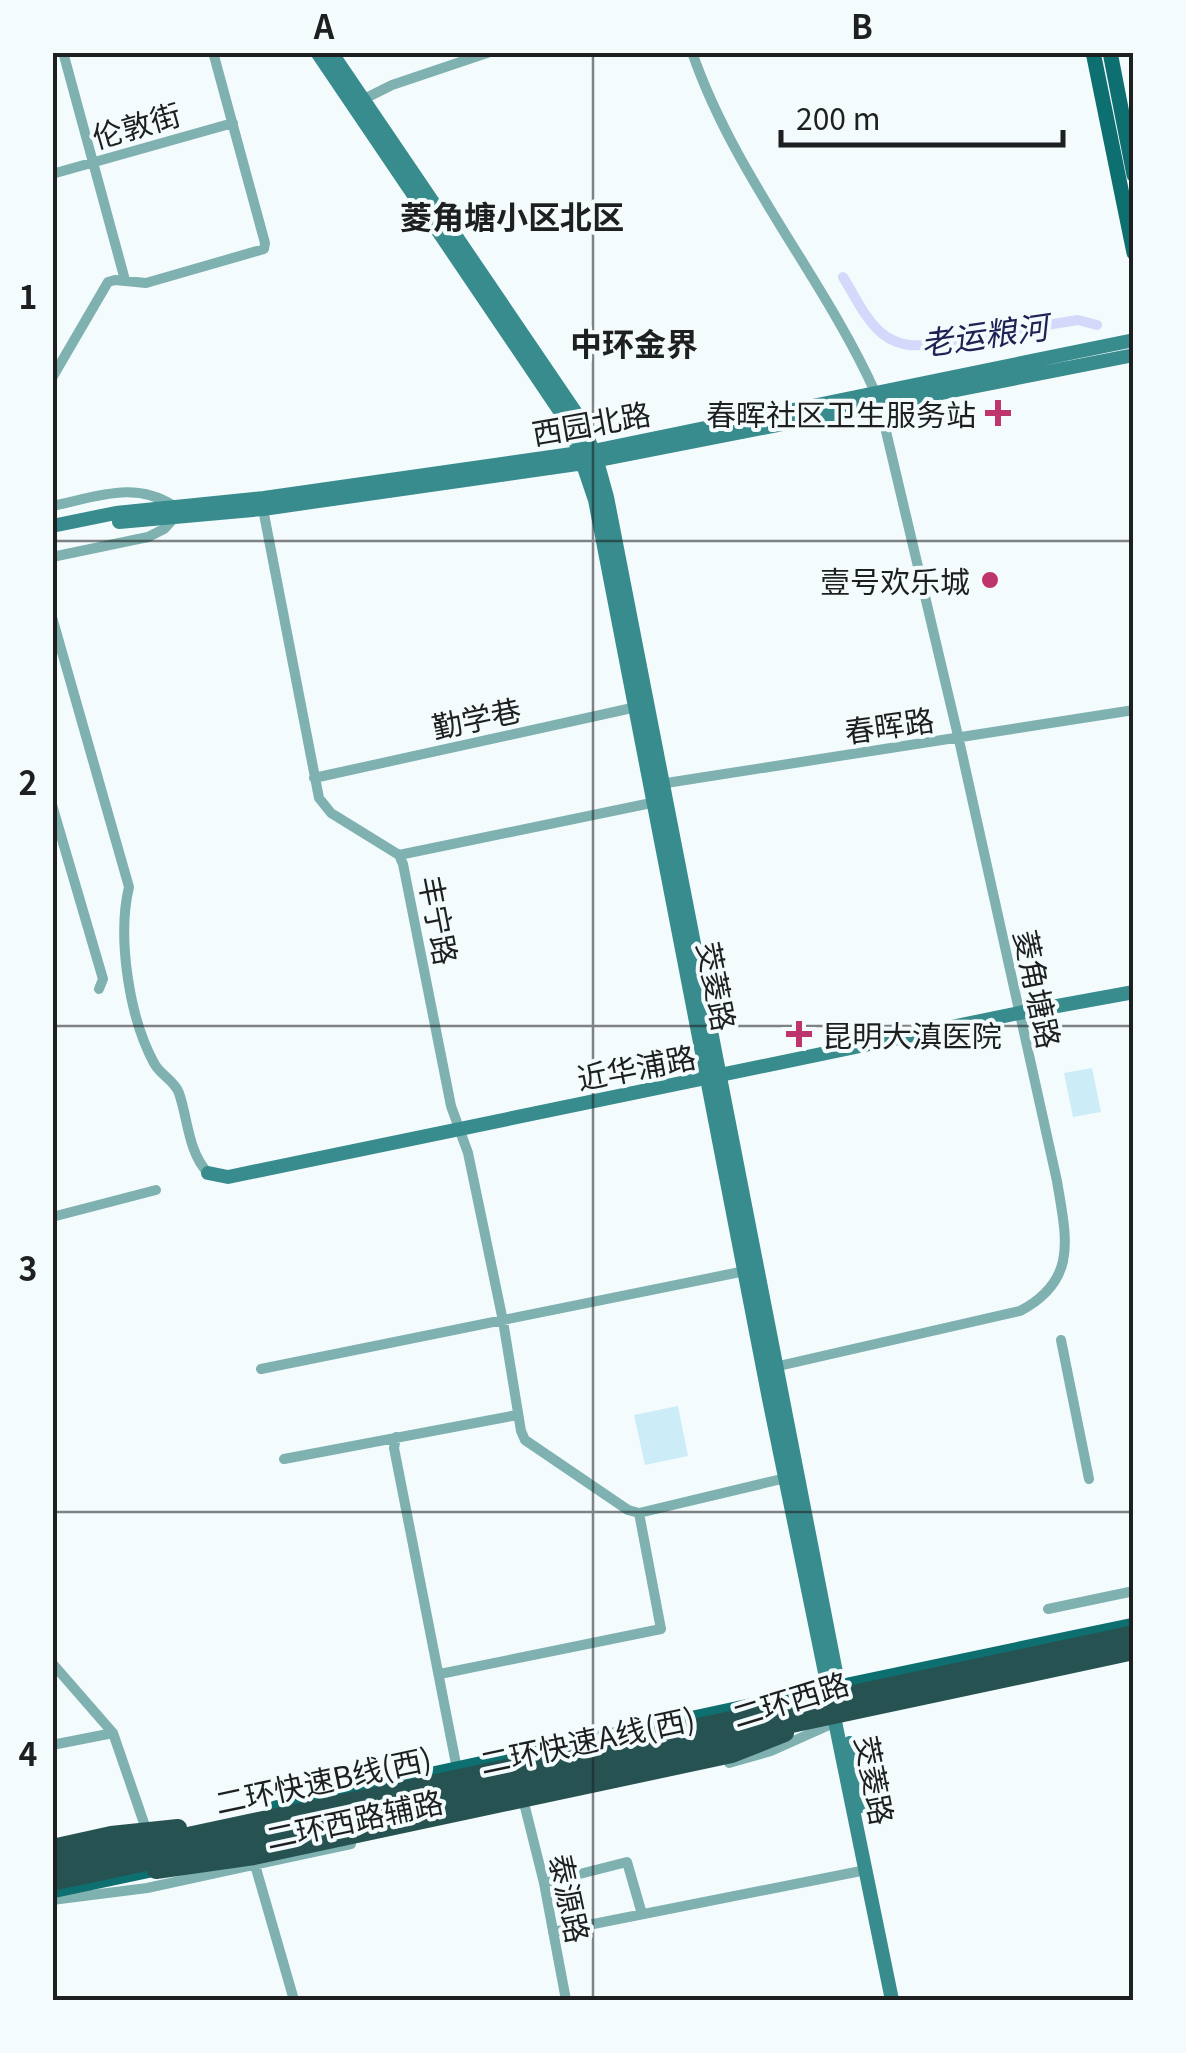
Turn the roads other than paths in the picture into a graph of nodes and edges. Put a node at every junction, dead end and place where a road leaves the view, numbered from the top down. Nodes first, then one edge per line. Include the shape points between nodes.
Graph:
1 (63, 52) edge
2 (213, 52) edge
3 (317, 52) edge
4 (331, 52) edge
5 (490, 52) edge
6 (692, 52) edge
7 (1093, 52) edge
8 (1110, 52) edge
9 (362, 100) junction
10 (1127, 110) edge
11 (233, 122) junction
12 (92, 162) junction
13 (52, 174) edge
14 (1134, 175) edge
15 (1134, 253) edge
16 (124, 280) junction
17 (1134, 340) edge
18 (1134, 355) edge
19 (52, 378) edge
20 (878, 400) junction
21 (589, 457) junction
22 (52, 506) edge
23 (263, 509) junction
24 (175, 512) junction
25 (144, 514) junction
26 (52, 526) edge
27 (52, 535) edge
28 (52, 558) edge
29 (52, 617) edge
30 (641, 706) junction
31 (1134, 710) edge
32 (959, 740) junction
33 (314, 778) junction
34 (657, 784) junction
35 (661, 802) junction
36 (52, 805) edge
37 (399, 855) junction
38 (99, 990) dead end
39 (1134, 992) edge
40 (1019, 1013) junction
41 (714, 1078) junction
42 (460, 1130) junction
43 (208, 1173) joint
44 (156, 1190) dead end
45 (52, 1218) edge
46 (745, 1271) junction
47 (503, 1321) junction
48 (1061, 1340) dead end
49 (770, 1368) junction
50 (261, 1370) dead end
51 (517, 1415) junction
52 (396, 1437) junction
53 (284, 1459) dead end
54 (786, 1478) junction
55 (1089, 1479) dead end
56 (639, 1513) junction
57 (1134, 1591) edge
58 (1048, 1609) dead end
59 (1134, 1625) edge
60 (1134, 1636) edge
61 (1134, 1649) edge
62 (1134, 1660) edge
63 (52, 1662) edge
64 (440, 1674) junction
65 (874, 1697) junction
66 (838, 1705) junction
67 (113, 1733) junction
68 (785, 1734) junction
69 (52, 1746) edge
70 (457, 1769) junction
71 (525, 1807) junction
72 (145, 1826) junction
73 (183, 1828) junction
74 (52, 1839) edge
75 (52, 1848) edge
76 (52, 1856) edge
77 (52, 1865) edge
78 (256, 1865) junction
79 (866, 1870) junction
80 (53, 1882) edge
81 (544, 1883) junction
82 (52, 1891) edge
83 (52, 1900) edge
84 (642, 1914) junction
85 (553, 1932) junction
86 (294, 2000) edge
87 (566, 2000) edge
88 (892, 2000) edge
89 (900, 2000) edge

1 - 12 street
2 - 11 street
3 - 21 street, 茭菱路
4 - 9 street, 茭菱路
5 - 9 street
6 - 20 street, 菱角塘路 via 723,128 860,357
7 - 15 main road
8 - 10 main road
9 - 21 street, 茭菱路 via 570,405
10 - 14 main road
11 - 12 street, 伦敦街
11 - 16 street via 264,249 146,282
12 - 13 street, 伦敦街
12 - 16 street
16 - 19 street via 103,288
17 - 20 street, 西园北路
18 - 20 street, 西园北路
20 - 21 street, 西园北路
20 - 32 street, 菱角塘路
21 - 23 street, 西园北路
21 - 24 street, 西园北路
21 - 30 street, 茭菱路
22 - 24 street via 134,490 157,495
23 - 24 street, 西园北路
23 - 33 street, 丰宁路
24 - 25 street, 西园北路
24 - 28 street via 164,530 148,537
25 - 26 street, 西园北路
25 - 27 street, 西园北路
29 - 43 street via 129,887 122,915 135,1008 152,1061 178,1092
30 - 33 street, 勤学巷
30 - 34 street, 茭菱路
31 - 32 street, 春晖路
32 - 34 street, 春晖路
32 - 40 street, 菱角塘路
33 - 37 street, 丰宁路 via 331,813
34 - 35 street, 茭菱路
35 - 37 street
35 - 41 street, 茭菱路
36 - 38 street via 103,979
37 - 42 street, 丰宁路
39 - 40 street, 近华浦路
40 - 41 street, 近华浦路
40 - 49 street, 菱角塘路 via 1066,1237 1062,1272 1050,1292 997,1319
41 - 42 street, 近华浦路
41 - 46 street, 茭菱路
41 - 49 street, 茭菱路
42 - 43 street, 近华浦路 via 228,1176
42 - 47 street, 丰宁路
44 - 45 street
46 - 47 street
46 - 49 street, 茭菱路
47 - 50 street
47 - 51 street, 丰宁路
48 - 55 street
49 - 54 street, 茭菱路
49 - 66 street, 茭菱路
51 - 52 street
51 - 56 street, 丰宁路 via 525,1440
52 - 53 street
52 - 64 street
54 - 56 street
54 - 66 street, 茭菱路
56 - 64 street via 661,1629
57 - 58 street
59 - 66 main road
60 - 65 main road, 二环西路
60 - 77 highway, 二环快速B线(西)
61 - 65 main road, 二环西路
61 - 80 highway, 二环快速A线(西)
62 - 66 main road
63 - 67 street
64 - 70 street
65 - 66 main road, 二环西路
66 - 68 main road, 二环西路
66 - 70 main road, 二环西路 via 778,1700
66 - 71 street, 二环西路辅路 via 752,1757
66 - 79 street, 茭菱路
66 - 89 street, 茭菱路
67 - 69 street
67 - 72 street
68 - 80 highway via 741,1751 240,1859
68 - 82 main road, 二环西路
70 - 73 main road, 二环西路
71 - 78 street, 二环西路辅路
71 - 81 street, 泰源路
72 - 73 street
72 - 74 street
73 - 75 highway
73 - 76 main road, 二环西路
78 - 83 street, 二环西路辅路
78 - 86 street
79 - 84 street
79 - 88 street, 茭菱路
81 - 84 street via 627,1862
81 - 85 street, 泰源路
84 - 85 street
85 - 87 street, 泰源路

